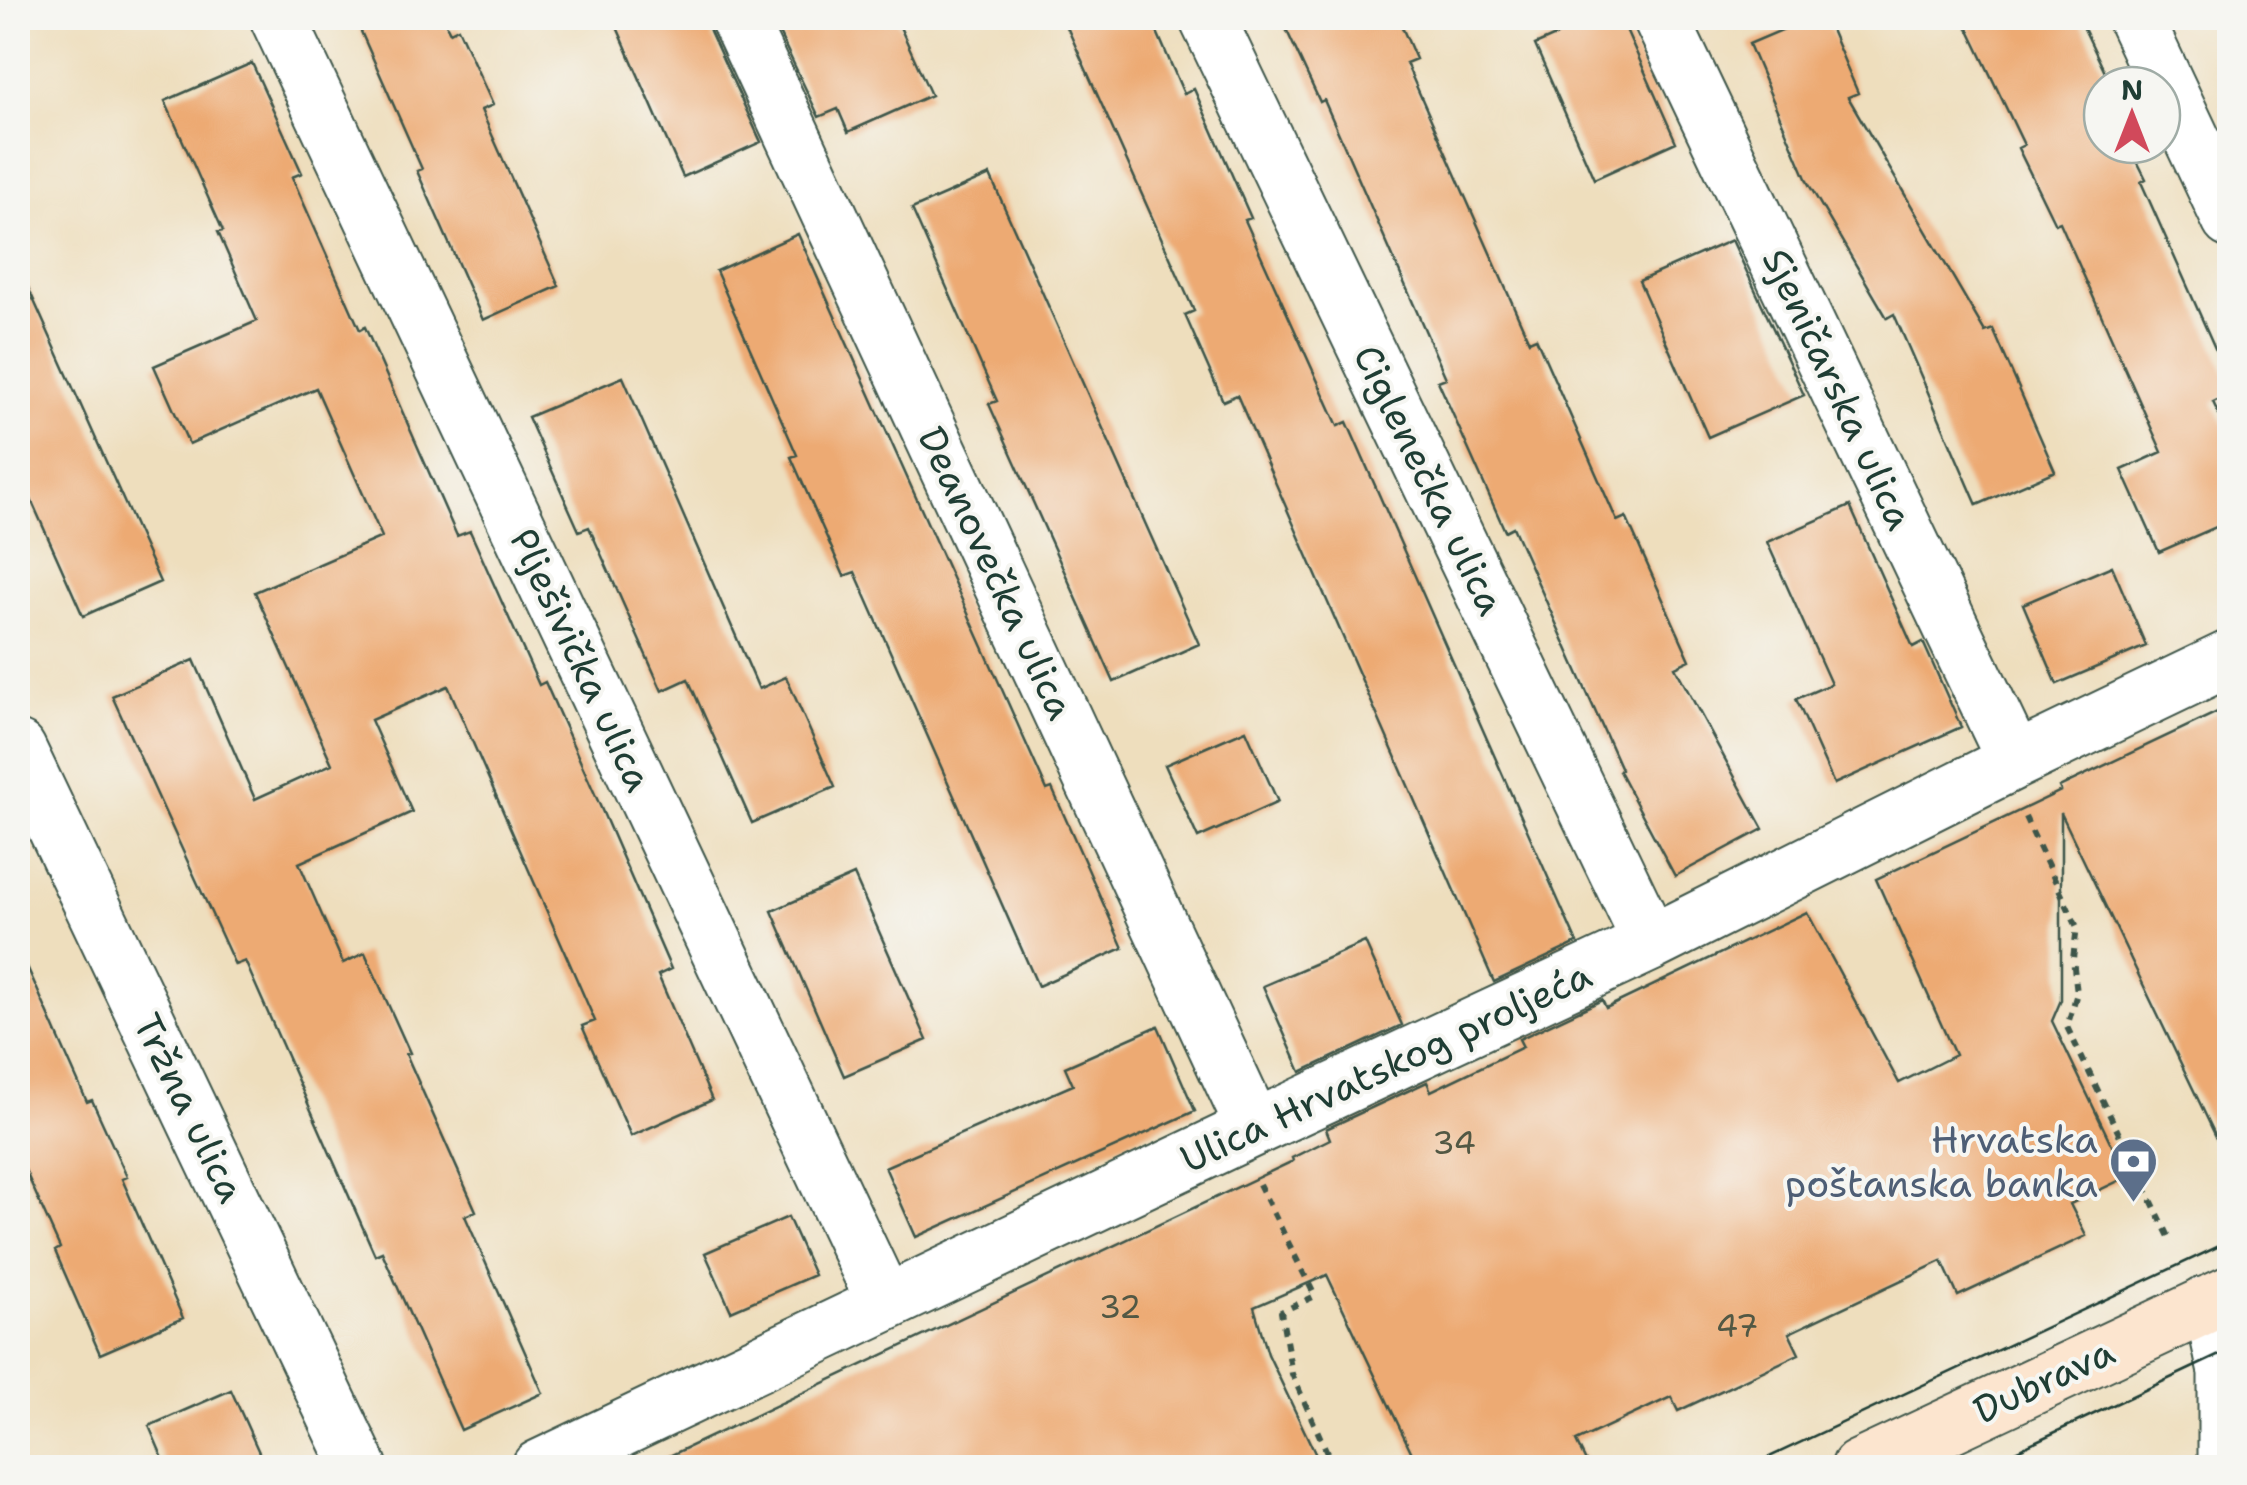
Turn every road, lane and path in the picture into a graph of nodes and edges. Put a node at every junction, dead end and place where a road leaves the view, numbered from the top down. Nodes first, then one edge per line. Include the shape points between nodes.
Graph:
1 (278, 18) edge
2 (738, 18) edge
3 (1208, 18) edge
4 (1661, 18) edge
5 (2135, 18) edge
6 (2230, 220) edge
7 (2230, 658) edge
8 (18, 749) edge
9 (2016, 781) junction
10 (1651, 943) junction
11 (1254, 1150) junction
12 (2172, 1243) dead end
13 (2218, 1299) edge
14 (885, 1303) junction
15 (360, 1468) edge
16 (539, 1468) edge
17 (1334, 1468) edge
18 (1859, 1468) edge
19 (2226, 1468) edge

1 - 14 street, Plješivička ulica
2 - 11 street, Deanovečka ulica
3 - 10 street, Ciglenečka ulica
4 - 9 street, Sjeničarska ulica
5 - 6 street
7 - 9 street, Ulica Hrvatskog proljeća
8 - 15 street, Tržna ulica
9 - 10 street, Ulica Hrvatskog proljeća
9 - 12 path via 2078,927 2077,993 2067,1028
10 - 11 street, Ulica Hrvatskog proljeća
11 - 14 street, Ulica Hrvatskog proljeća via 1050,1226
11 - 17 path via 1315,1296 1280,1312 1292,1374
13 - 18 main road, Dubrava
13 - 19 street
14 - 16 street, Ulica Hrvatskog proljeća

